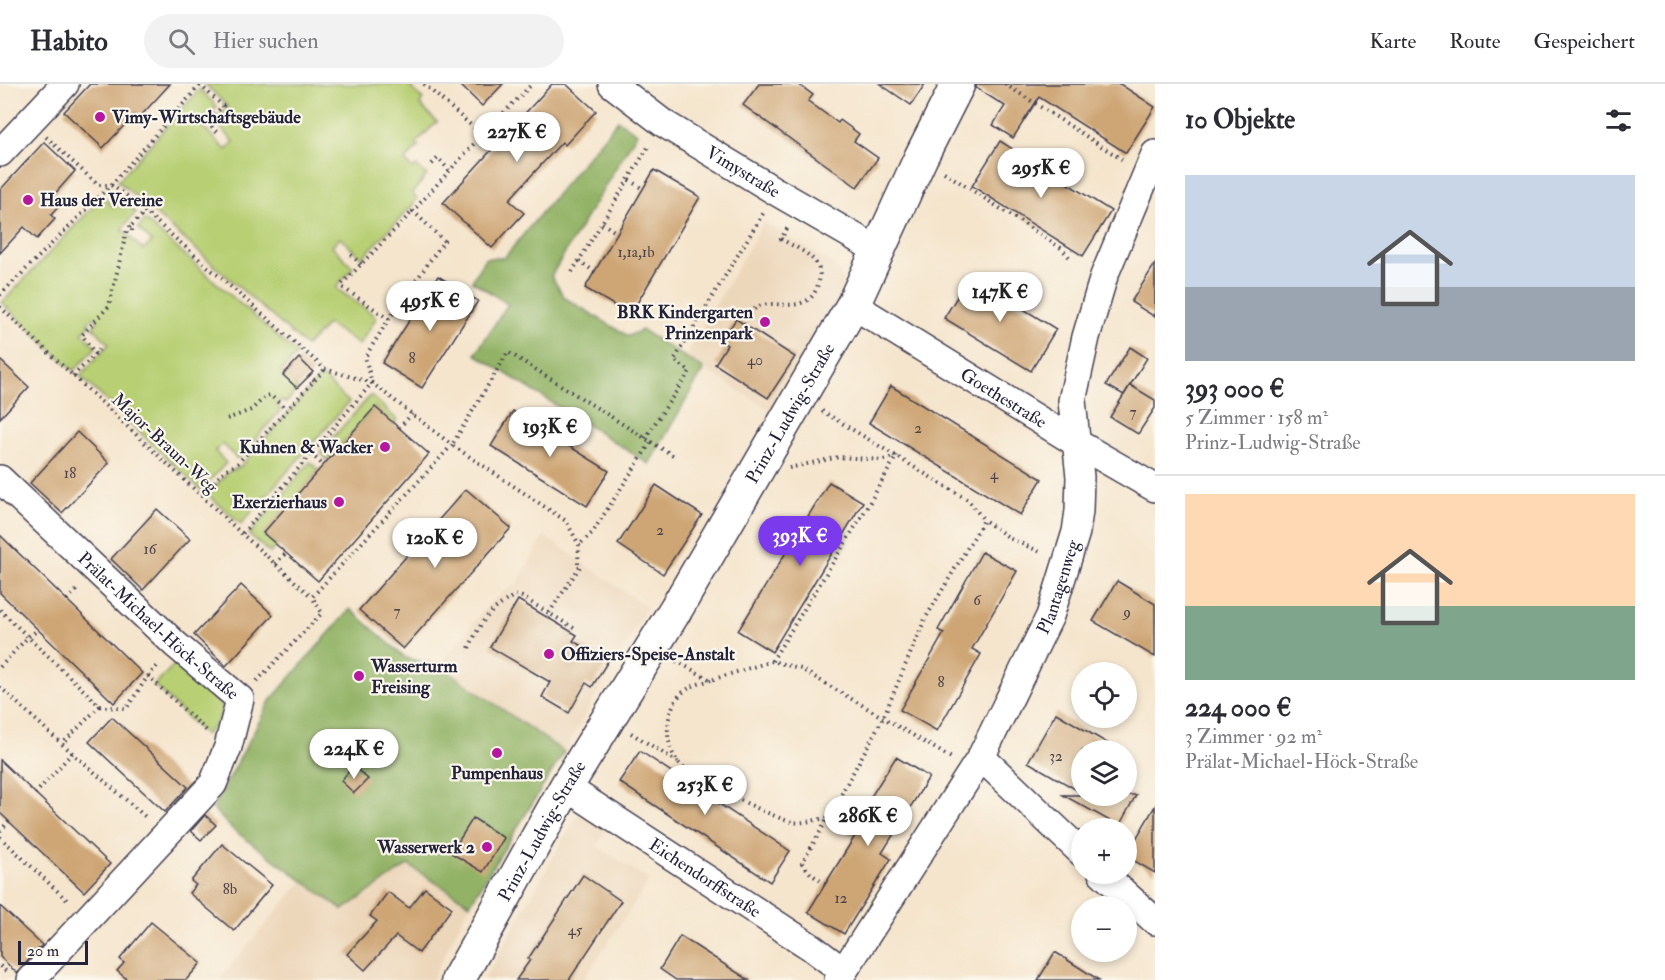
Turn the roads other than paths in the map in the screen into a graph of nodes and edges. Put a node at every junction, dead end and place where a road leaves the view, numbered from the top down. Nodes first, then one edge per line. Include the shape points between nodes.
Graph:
1 (65, 84) edge
2 (612, 84) edge
3 (958, 84) edge
4 (0, 153) edge
5 (1155, 154) edge
6 (879, 251) junction
7 (853, 305) junction
8 (1075, 442) junction
9 (0, 479) edge
10 (1155, 488) edge
11 (971, 760) junction
12 (566, 787) junction
13 (1071, 844) edge
14 (1114, 884) edge
15 (1155, 921) edge
16 (840, 976) edge
17 (31, 980) edge
18 (458, 980) edge

1 - 4 street
2 - 6 street, Vimystraße via 663,123
3 - 6 street, Prinz-Ludwig-Straße
5 - 8 street, Plantagenweg via 1104,276 1086,337 1072,401
6 - 7 street, Prinz-Ludwig-Straße
7 - 8 street, Goethestraße
7 - 12 street, Prinz-Ludwig-Straße via 679,604
8 - 10 street, Goethestraße
8 - 11 street, Plantagenweg via 1080,477 1076,532 1050,616
9 - 17 street, Prälat-Michael-Höck-Straße via 176,645 240,699 228,747 213,784
11 - 13 street
11 - 16 street, Plantagenweg
12 - 16 street, Eichendorffstraße via 801,941
12 - 18 street, Prinz-Ludwig-Straße
14 - 15 street

